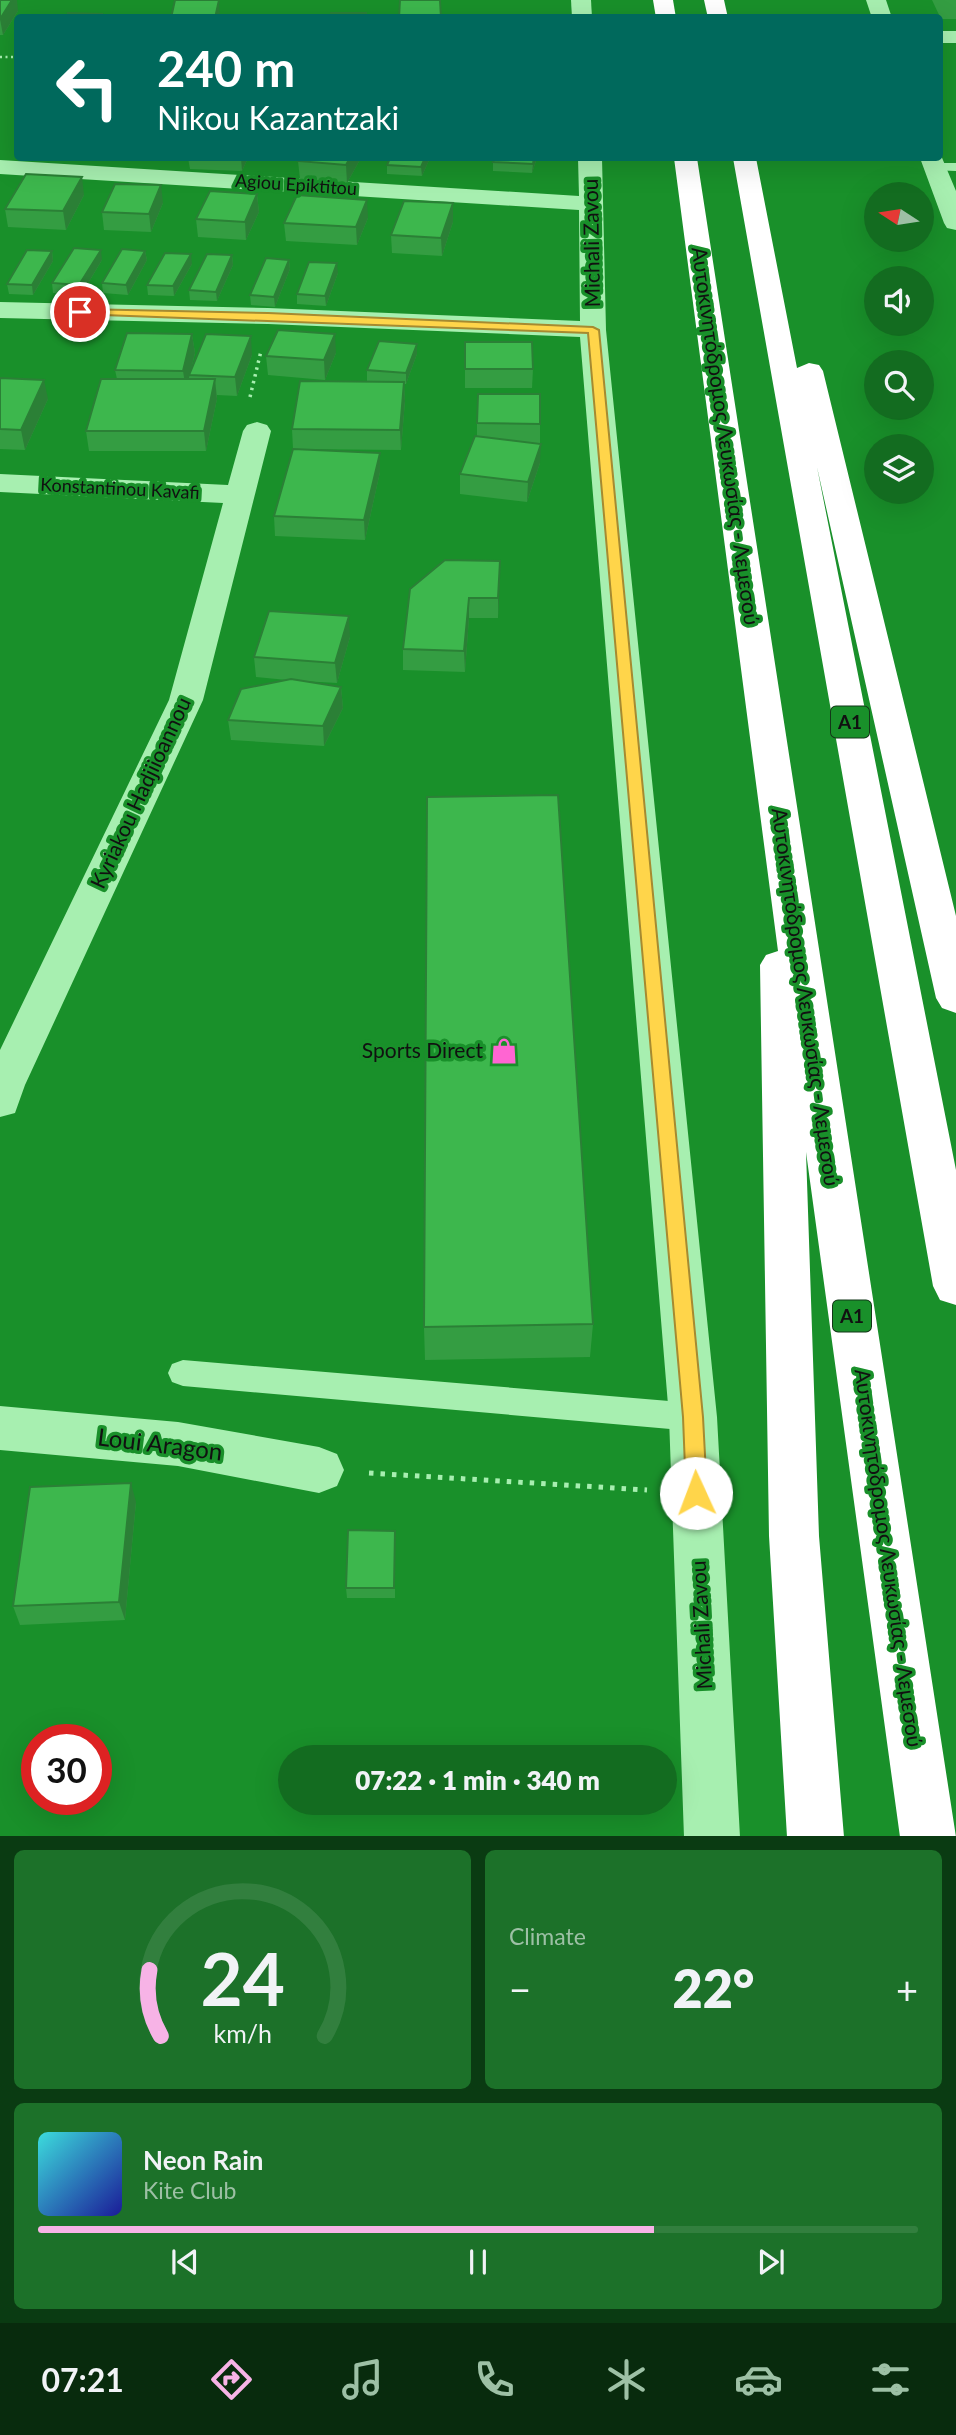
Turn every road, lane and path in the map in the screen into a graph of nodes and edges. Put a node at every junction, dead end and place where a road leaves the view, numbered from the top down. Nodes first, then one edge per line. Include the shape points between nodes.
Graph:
1 (590, 161) edge
2 (685, 161) edge
3 (747, 161) edge
4 (747, 161) edge
5 (941, 164) edge
6 (0, 167) edge
7 (592, 204) junction
8 (956, 223) edge
9 (0, 310) edge
10 (268, 316) junction
11 (593, 330) junction
12 (257, 431) joint
13 (0, 483) edge
14 (240, 495) junction
15 (775, 795) junction
16 (956, 998) edge
17 (1, 1090) edge
18 (956, 1286) edge
19 (183, 1373) dead end
20 (693, 1417) junction
21 (0, 1428) edge
22 (319, 1470) joint
23 (696, 1493) junction
24 (712, 1836) edge
25 (816, 1836) edge
26 (929, 1836) edge

1 - 7 street, Michali Zavou
2 - 15 highway, Αυτοκινητόδρομος Λευκωσίας - Λεμεσού / A1
3 - 16 highway via 774,233 820,415
4 - 18 highway, A1
5 - 8 street
6 - 7 street, Agiou Epiktitou
7 - 11 street, Michali Zavou
9 - 10 street
10 - 11 street
10 - 12 path via 249,405
11 - 20 street, Michali Zavou
12 - 14 street, Kyriakou Hadjiioannou
13 - 14 street, Konstantinou Kavafi
14 - 17 street, Kyriakou Hadjiioannou via 186,700
15 - 25 highway via 794,1536
15 - 26 highway, Αυτοκινητόδρομος Λευκωσίας - Λεμεσού / A1
19 - 20 lane
20 - 23 street, Michali Zavou
21 - 22 street, Loui Aragon via 178,1444
22 - 23 path
23 - 24 street, Michali Zavou

